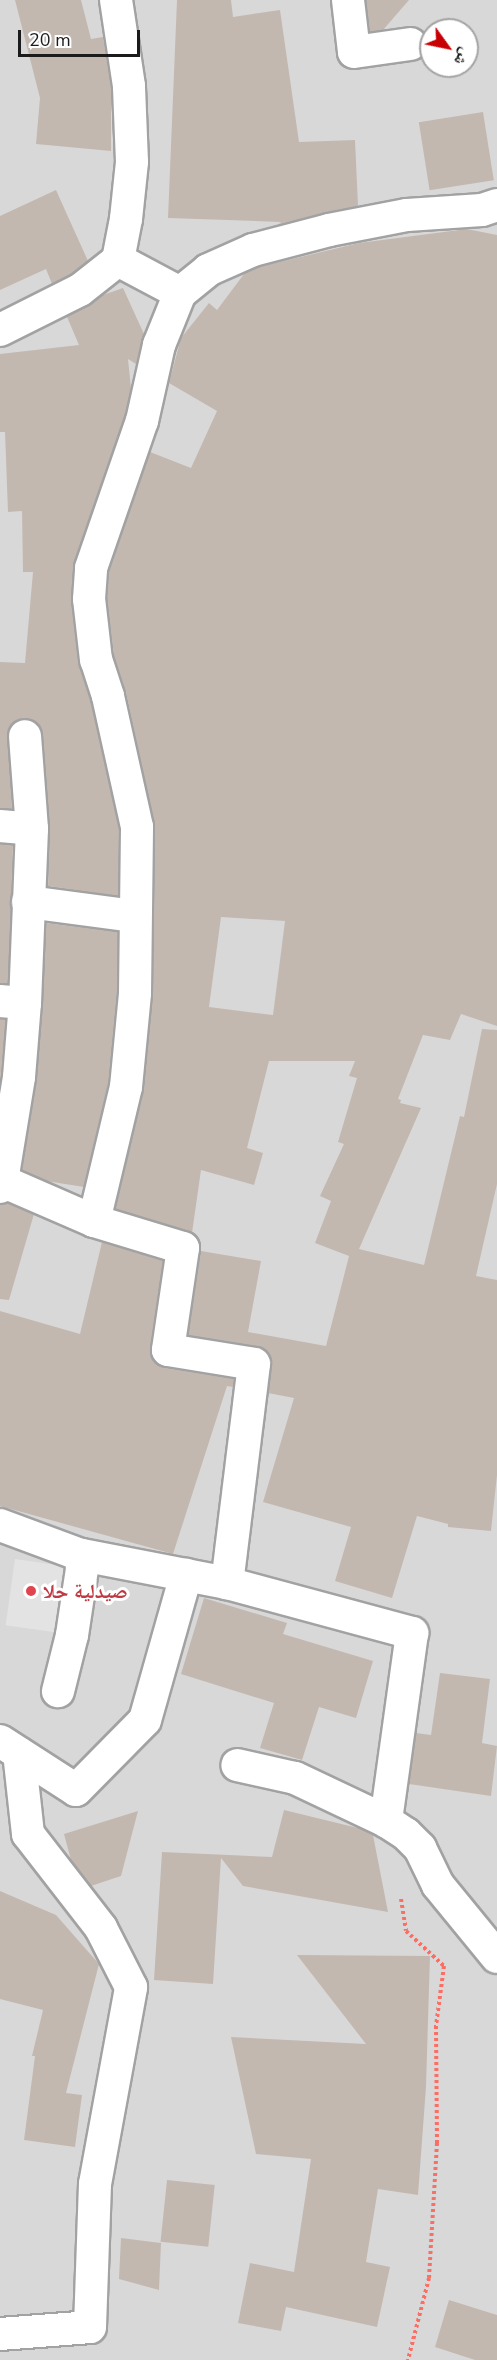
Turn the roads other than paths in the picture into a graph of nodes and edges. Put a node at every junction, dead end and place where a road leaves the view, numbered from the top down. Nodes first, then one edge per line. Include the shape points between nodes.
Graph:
1 (116, 0) edge
2 (348, 0) edge
3 (410, 44) dead end
4 (497, 205) edge
5 (118, 260) junction
6 (180, 293) junction
7 (0, 330) edge
8 (25, 736) dead end
9 (0, 826) edge
10 (32, 829) junction
11 (28, 902) junction
12 (134, 916) junction
13 (13, 1002) edge
14 (1, 1183) edge
15 (94, 1221) junction
16 (0, 1525) edge
17 (81, 1555) junction
18 (186, 1575) junction
19 (227, 1583) junction
20 (58, 1691) dead end
21 (10, 1747) edge
22 (237, 1765) dead end
23 (386, 1821) junction
24 (497, 1957) edge
25 (0, 2334) edge

1 - 5 street via 129,86 132,162
2 - 3 street via 354,52
4 - 6 street via 362,223 263,248 208,270
5 - 6 street
5 - 7 street via 80,290
6 - 12 street via 159,345 142,421 91,568 88,599 96,660 108,696 137,827
8 - 10 street
9 - 10 street
10 - 11 street
11 - 12 street
11 - 13 street
12 - 15 street via 135,993 126,1086
13 - 14 street via 24,1041
14 - 15 street
15 - 19 street via 183,1248 168,1350 254,1364
16 - 17 street
17 - 18 street
17 - 20 street via 72,1635
18 - 19 street
18 - 21 street via 145,1720 76,1790
19 - 23 street via 412,1633
21 - 25 street via 28,1834 102,1928 131,1987 95,2184 90,2327
22 - 23 street via 296,1778
23 - 24 street via 420,1848 438,1885

